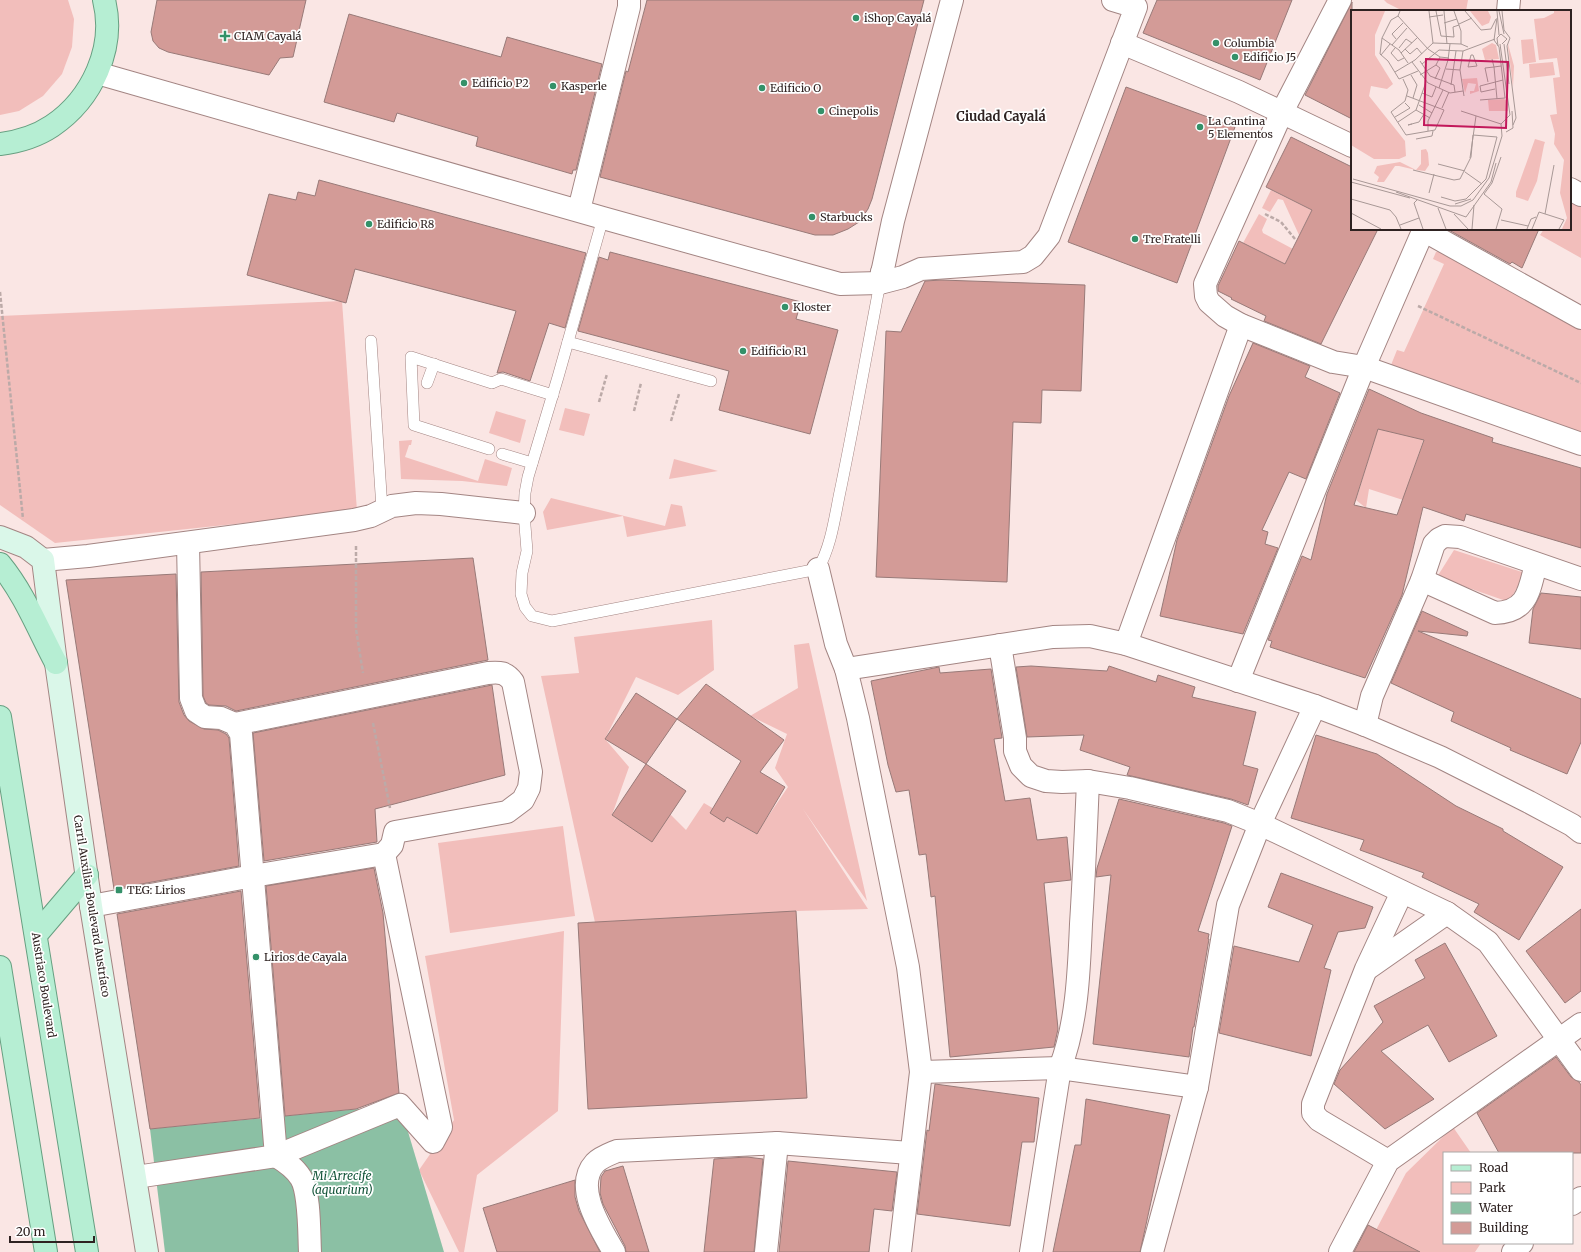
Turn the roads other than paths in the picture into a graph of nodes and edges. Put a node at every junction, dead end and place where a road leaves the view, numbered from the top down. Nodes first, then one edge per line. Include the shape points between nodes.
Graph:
1 (104, 0) edge
2 (629, 0) edge
3 (952, 0) edge
4 (1113, 0) edge
5 (1340, 0) edge
6 (1138, 3) edge
7 (1122, 43) junction
8 (97, 73) junction
9 (1282, 112) junction
10 (9, 143) edge
11 (1351, 146) edge
12 (0, 154) edge
13 (1571, 190) edge
14 (1581, 195) edge
15 (579, 210) junction
16 (603, 218) junction
17 (1424, 230) edge
18 (880, 283) junction
19 (1581, 318) edge
20 (1241, 325) junction
21 (370, 341) dead end
22 (568, 342) junction
23 (434, 364) junction
24 (1364, 367) junction
25 (711, 381) dead end
26 (428, 383) dead end
27 (553, 395) junction
28 (1581, 444) edge
29 (489, 449) dead end
30 (502, 454) dead end
31 (532, 463) junction
32 (382, 509) junction
33 (524, 513) junction
34 (0, 537) edge
35 (188, 543) junction
36 (34, 554) junction
37 (0, 564) edge
38 (1536, 564) junction
39 (818, 569) junction
40 (1581, 578) edge
41 (1422, 580) junction
42 (1126, 644) junction
43 (1000, 646) junction
44 (56, 663) junction
45 (846, 669) junction
46 (1238, 681) junction
47 (1315, 706) junction
48 (0, 717) edge
49 (235, 724) junction
50 (1365, 725) junction
51 (1088, 781) junction
52 (1578, 822) edge
53 (1260, 824) junction
54 (384, 854) junction
55 (87, 875) junction
56 (253, 876) junction
57 (1402, 892) junction
58 (91, 906) junction
59 (1447, 913) junction
60 (36, 935) junction
61 (0, 967) edge
62 (1366, 969) junction
63 (1581, 1024) edge
64 (1558, 1040) junction
65 (1060, 1068) junction
66 (1581, 1070) edge
67 (921, 1072) junction
68 (1197, 1087) junction
69 (777, 1143) junction
70 (910, 1153) junction
71 (276, 1156) junction
72 (1388, 1160) junction
73 (136, 1177) junction
74 (1521, 1244) edge
75 (46, 1252) edge
76 (87, 1252) edge
77 (147, 1252) edge
78 (310, 1252) edge
79 (614, 1252) edge
80 (766, 1252) edge
81 (900, 1252) edge
82 (1031, 1252) edge
83 (1152, 1252) edge
84 (1340, 1252) edge
85 (1513, 1252) edge

1 - 8 main road via 106,39
2 - 15 street
3 - 18 street via 893,221
4 - 6 street
5 - 9 street
6 - 7 lane
7 - 9 street
7 - 18 lane via 1049,236 1033,256 1023,262 921,269
8 - 10 main road via 78,103 52,127
8 - 15 street
9 - 11 street
9 - 20 street via 1205,284 1206,296 1210,302 1225,316
10 - 12 main road
13 - 14 street
15 - 16 street
16 - 18 street via 840,284
16 - 22 lane
17 - 19 street
17 - 24 street
18 - 39 lane via 832,528 825,558
20 - 24 street via 1333,362
20 - 42 street
21 - 32 lane
22 - 25 lane
22 - 27 lane
23 - 26 lane
23 - 27 lane via 492,382 500,378
23 - 29 lane via 411,357 414,425
24 - 28 street
24 - 46 street
27 - 31 lane
30 - 31 lane
31 - 33 lane
32 - 33 street via 416,503
32 - 35 street via 371,516 354,520
33 - 39 lane via 527,551 521,594 525,607 532,616 552,621
34 - 36 street
35 - 36 street via 88,556
35 - 49 street via 191,698 196,711 205,717 221,718
36 - 44 street, Carril Auxiliar Boulevard Austríaco
37 - 44 main road via 27,606
38 - 40 street
38 - 41 street via 1460,537 1446,536 1434,544
38 - 41 street via 1526,598 1514,610 1504,613 1495,613
39 - 45 street via 836,644
41 - 50 street via 1372,696
42 - 43 street via 1090,636 1053,637
42 - 46 street
43 - 45 street
43 - 51 street via 1015,751 1021,766 1031,776 1046,781
44 - 55 street, Carril Auxiliar Boulevard Austríaco
45 - 67 street via 908,967
46 - 47 street
47 - 50 street
47 - 53 street
48 - 60 main road, Austriaco Boulevard
49 - 54 street via 488,673 508,674 513,682 531,772 529,788 523,800 508,812 395,832 392,845
49 - 56 street via 241,734
50 - 52 street
51 - 53 street via 1228,811
51 - 65 street via 1079,962 1068,1048
53 - 57 street
53 - 68 street via 1228,905
54 - 56 street
54 - 71 street via 441,1127 433,1142 400,1105
55 - 58 street, Carril Auxiliar Boulevard Austríaco
55 - 60 main road
56 - 58 street
56 - 71 street
57 - 59 street
57 - 62 street
58 - 73 street, Carril Auxiliar Boulevard Austríaco
59 - 62 street
59 - 64 street via 1488,942
60 - 76 main road, Austriaco Boulevard
61 - 75 main road
62 - 72 street via 1313,1104 1313,1113 1318,1120
63 - 64 street
64 - 66 street
64 - 72 street
65 - 67 street
65 - 68 street
65 - 82 street
67 - 70 street
68 - 83 street
69 - 70 street
69 - 79 street via 617,1151 596,1162 588,1174 588,1195 594,1216
69 - 80 street
70 - 81 street
71 - 73 street
71 - 78 street via 291,1166 302,1178 306,1190
72 - 84 street
73 - 77 street, Carril Auxiliar Boulevard Austríaco
74 - 85 street

